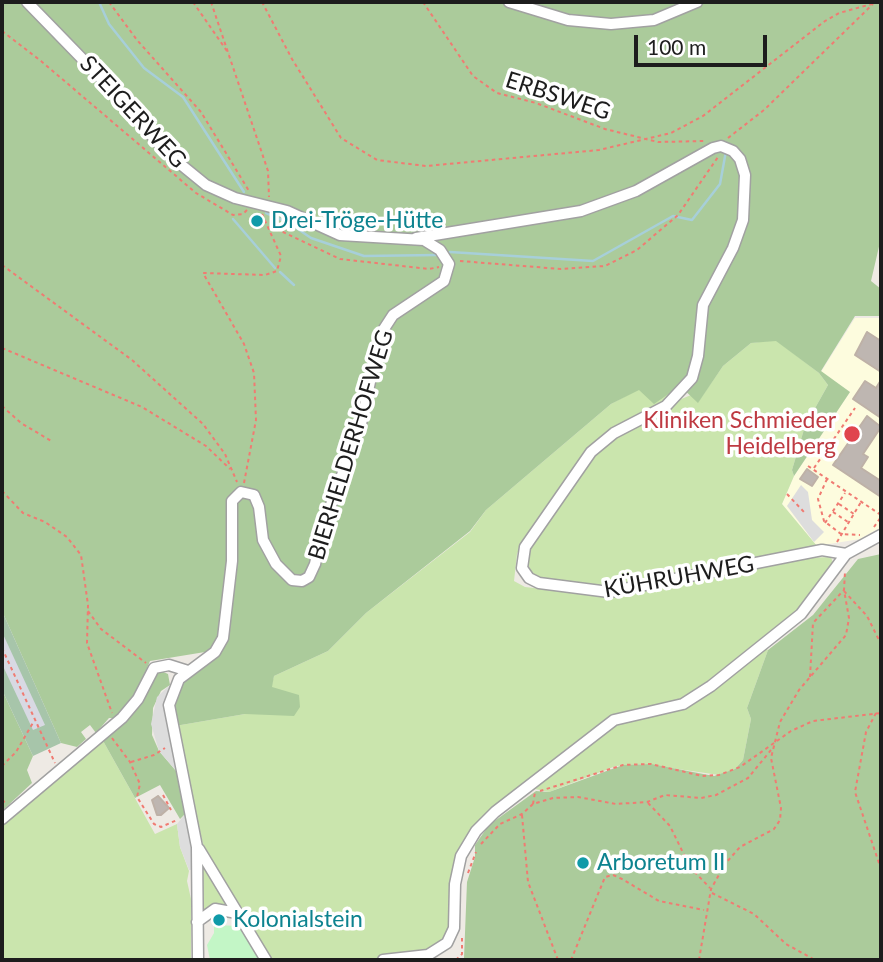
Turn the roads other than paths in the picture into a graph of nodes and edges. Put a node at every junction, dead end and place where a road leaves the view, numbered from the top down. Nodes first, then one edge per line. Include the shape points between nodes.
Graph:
1 (27, 2) edge
2 (509, 2) edge
3 (697, 2) edge
4 (413, 239) junction
5 (881, 535) edge
6 (841, 552) junction
7 (188, 671) junction
8 (2, 819) edge
9 (197, 847) junction
10 (237, 913) junction
11 (197, 922) junction
12 (198, 960) edge
13 (265, 960) edge
14 (383, 960) edge

1 - 4 street, STEIGERWEG via 181,166 214,190 340,235
2 - 3 street via 568,20 611,24 654,20
4 - 6 street, KÜHRUHWEG via 551,217 610,202 709,150 721,146 733,150 742,163 745,210 733,248 704,305 692,378 671,402 614,433 585,459 525,547 522,568 536,582 609,592 821,550
4 - 7 street, BIERHELDERHOFWEG via 435,246 448,261 449,272 444,281 404,306 380,335 358,434 325,521 313,570 307,579 292,580 276,564 262,537 258,501 243,487 231,506 232,561 224,636 217,650
5 - 6 street
6 - 14 street via 801,614 711,686 683,704 614,720 488,819 466,846 456,876 455,923 447,943 428,955
7 - 8 street via 169,664 155,668 138,699 112,727
7 - 9 street via 174,686 169,711
9 - 10 street
9 - 11 street
10 - 11 street via 215,909
10 - 13 street
11 - 12 street

